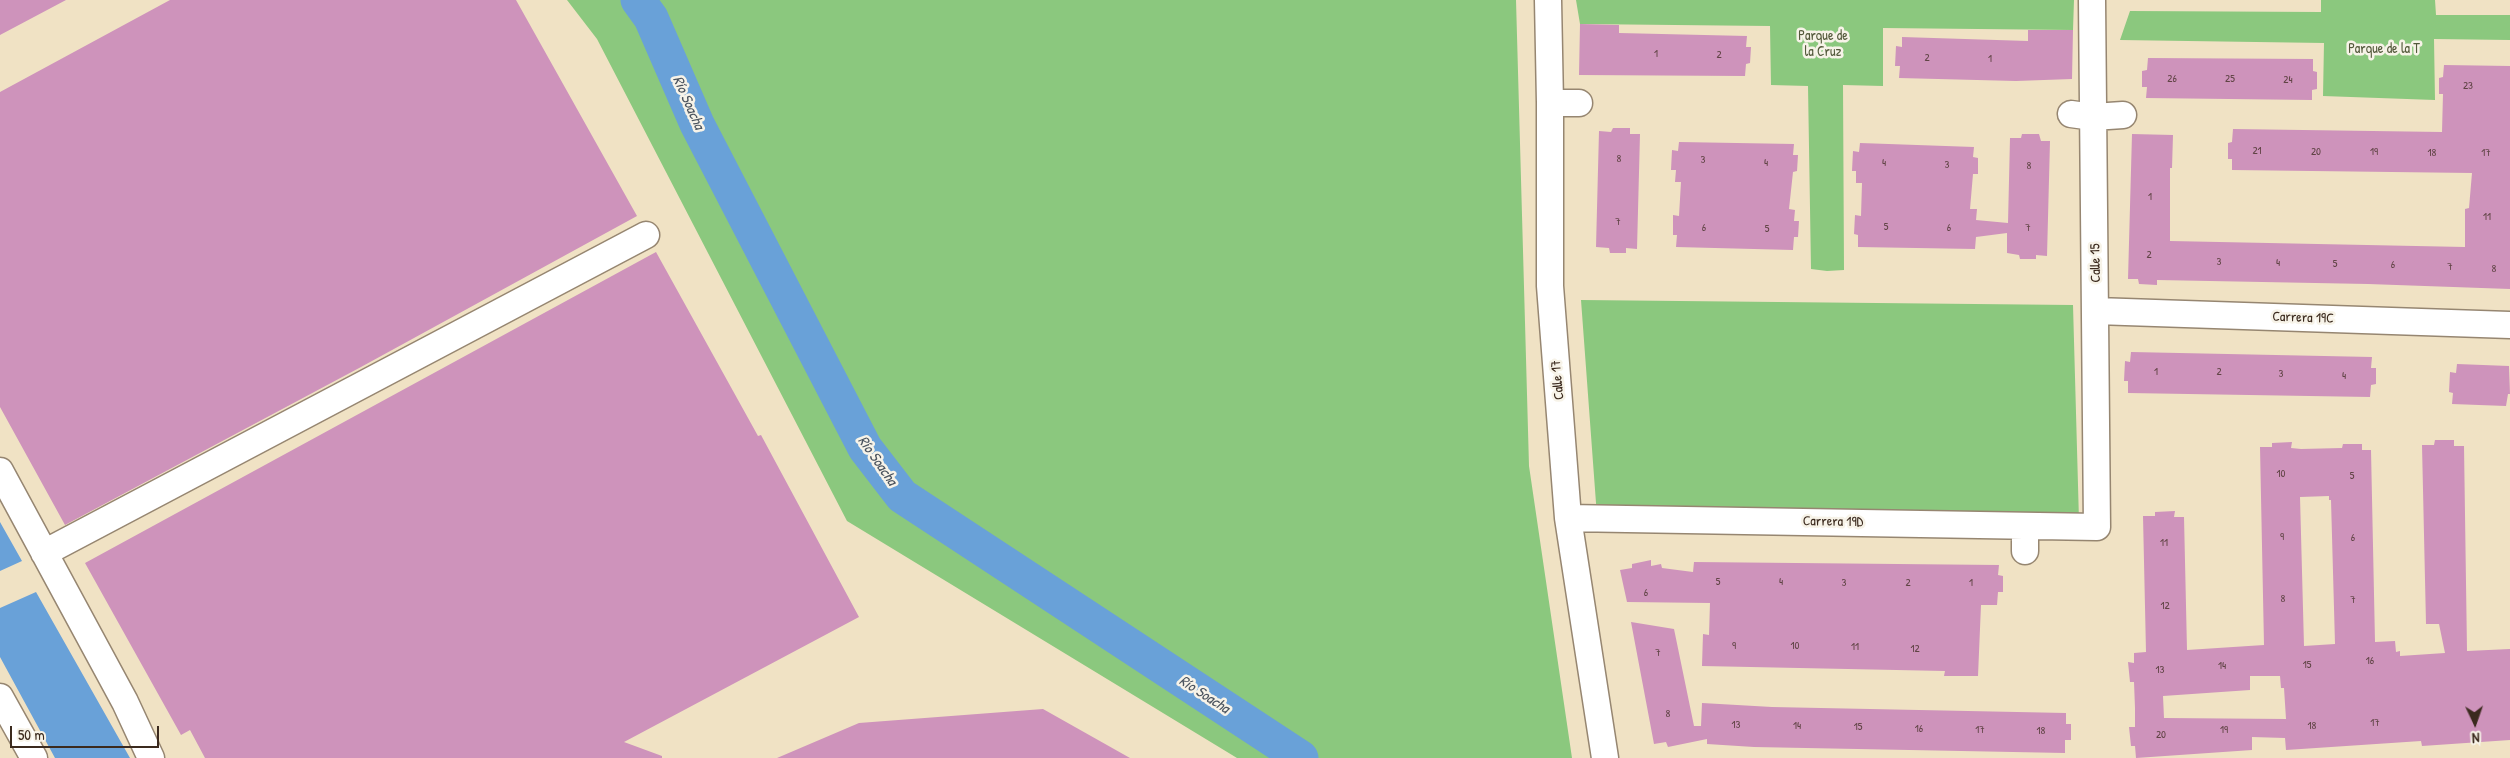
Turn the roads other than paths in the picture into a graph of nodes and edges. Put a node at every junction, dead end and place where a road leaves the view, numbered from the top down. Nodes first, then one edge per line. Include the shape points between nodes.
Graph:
1 (1548, 0) edge
2 (2092, 0) edge
3 (1550, 103) junction
4 (1579, 103) dead end
5 (2082, 115) junction
6 (2123, 115) dead end
7 (646, 235) dead end
8 (2096, 311) junction
9 (2510, 325) edge
10 (0, 471) edge
11 (1568, 518) junction
12 (2024, 526) junction
13 (2097, 527) joint
14 (2025, 551) dead end
15 (44, 553) junction
16 (0, 697) edge
17 (34, 758) edge
18 (151, 758) edge
19 (1605, 758) edge

1 - 3 street, Calle 17
2 - 5 street, Calle 15
3 - 4 street
3 - 11 street, Calle 17 via 1550,286
5 - 6 street
5 - 8 street, Calle 15
7 - 15 street
8 - 9 street, Carrera 19C via 2434,332
8 - 13 street, Calle 15 via 2106,403
10 - 15 street
11 - 12 street, Carrera 19D
11 - 19 street, Calle 17
12 - 13 street, Carrera 19D
12 - 14 street
15 - 18 street via 125,702
16 - 17 street

